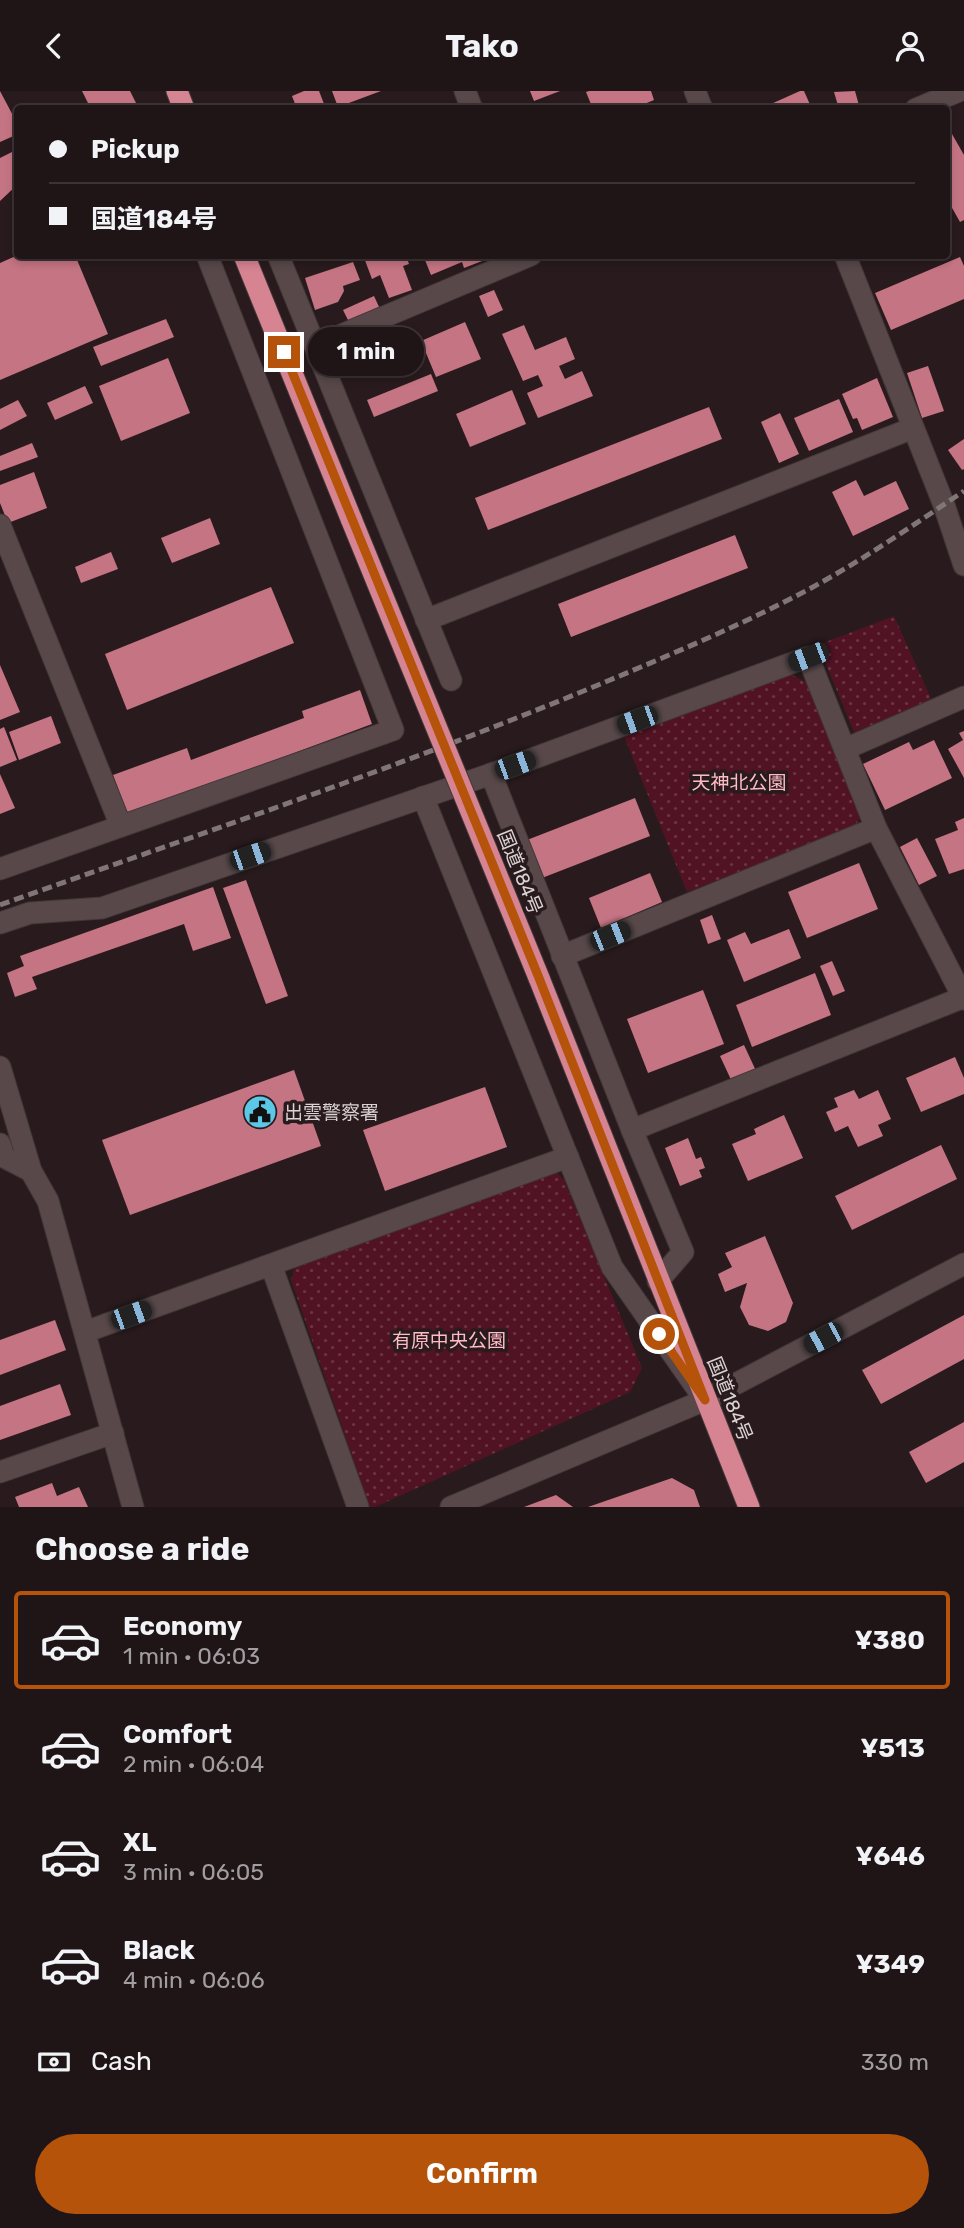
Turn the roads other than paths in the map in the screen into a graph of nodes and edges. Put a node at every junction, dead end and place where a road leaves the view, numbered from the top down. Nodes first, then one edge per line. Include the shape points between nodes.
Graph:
1 (959, 91) edge
2 (926, 105) edge
3 (209, 259) edge
4 (246, 259) edge
5 (280, 259) edge
6 (523, 259) edge
7 (847, 259) edge
8 (315, 346) junction
9 (913, 428) junction
10 (0, 525) edge
11 (5, 550) edge
12 (964, 565) edge
13 (426, 620) junction
14 (451, 680) dead end
15 (964, 697) edge
16 (845, 749) junction
17 (491, 774) junction
18 (423, 797) junction
19 (121, 826) junction
20 (876, 828) junction
21 (0, 869) edge
22 (0, 923) edge
23 (562, 956) junction
24 (964, 998) edge
25 (0, 1067) edge
26 (632, 1130) junction
27 (0, 1144) edge
28 (568, 1157) junction
29 (31, 1171) junction
30 (964, 1264) edge
31 (271, 1265) junction
32 (658, 1281) junction
33 (85, 1332) junction
34 (705, 1400) junction
35 (113, 1433) junction
36 (0, 1472) edge
37 (133, 1507) edge
38 (358, 1507) edge
39 (451, 1507) edge
40 (749, 1507) edge

1 - 2 street
3 - 19 street via 393,730
4 - 32 highway, 国道184号, bridge
5 - 8 street
6 - 8 street
7 - 9 street
8 - 13 street
9 - 12 street
9 - 13 street
10 - 11 street
11 - 19 street
13 - 14 street
15 - 16 street
16 - 17 street via 808,657
16 - 20 street
17 - 18 street
17 - 23 street
18 - 22 street via 102,908 30,913
18 - 28 street
19 - 21 street
20 - 23 street
20 - 24 street
23 - 26 street
24 - 26 street
25 - 29 street
26 - 32 street via 683,1252
27 - 29 street via 4,1157
28 - 31 street
28 - 34 street via 612,1267
29 - 33 street via 48,1201
30 - 34 street
31 - 33 street
31 - 38 street
32 - 34 highway, 国道184号
33 - 35 street
34 - 39 street
34 - 40 highway, 国道184号
35 - 36 street
35 - 37 street

